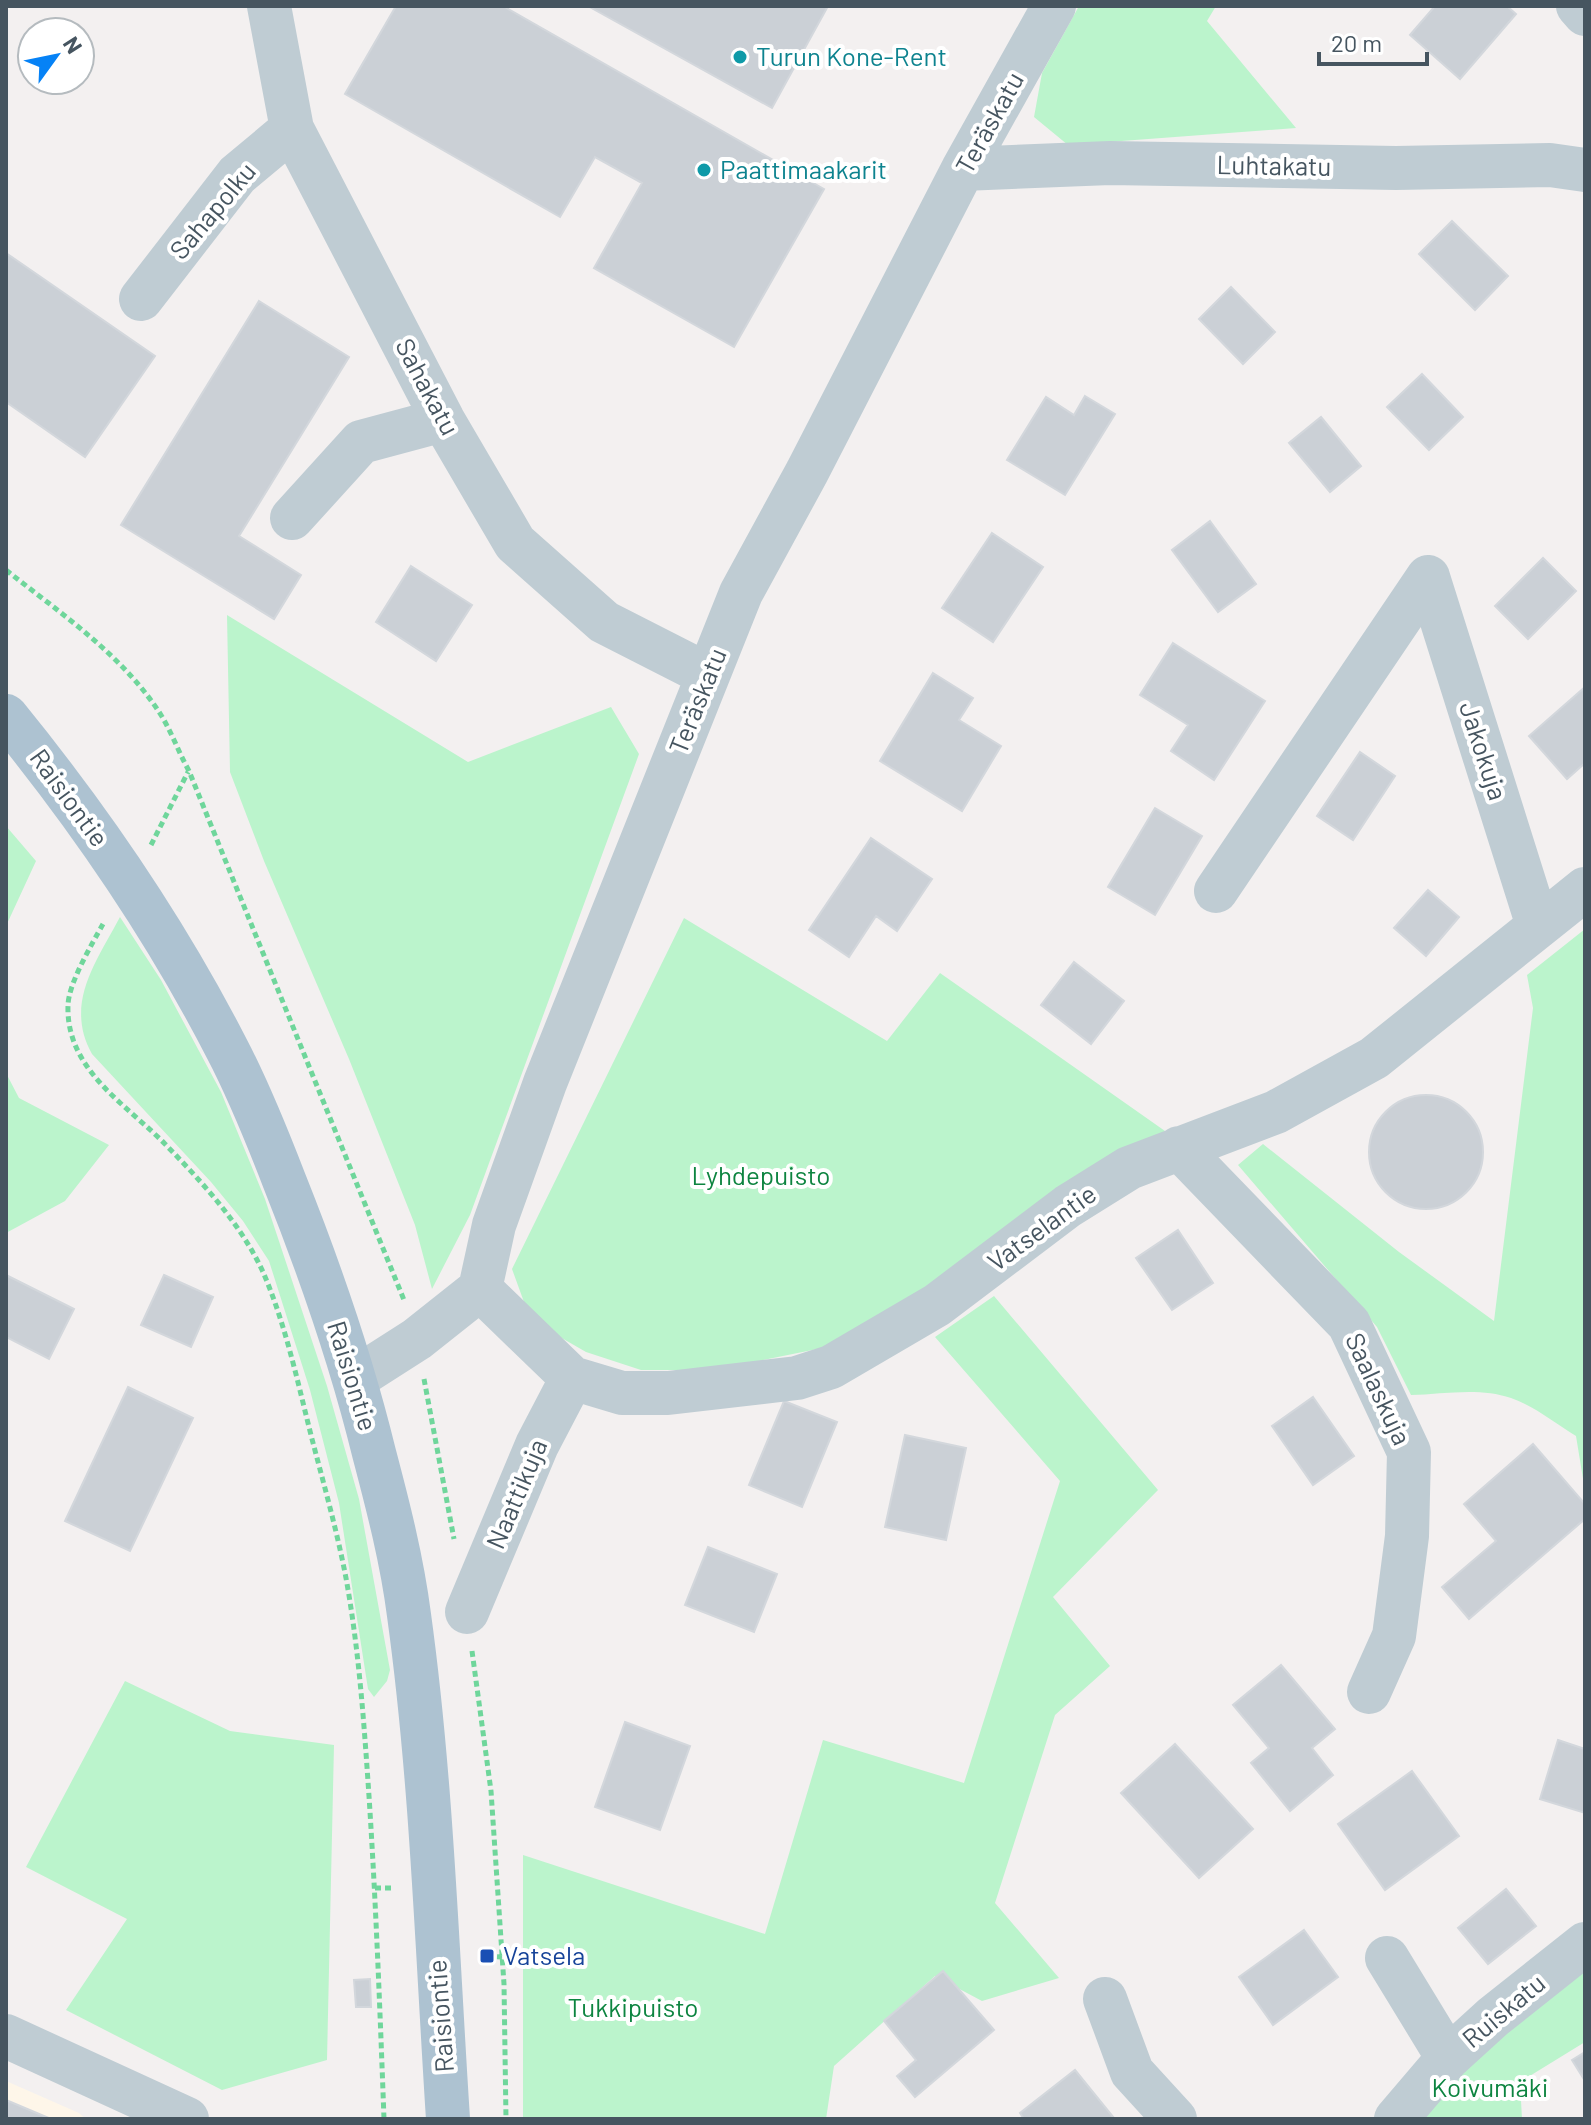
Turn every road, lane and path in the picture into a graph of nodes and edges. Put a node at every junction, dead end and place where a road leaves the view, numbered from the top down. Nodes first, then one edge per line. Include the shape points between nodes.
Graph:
1 (269, 6) edge
2 (1054, 6) edge
3 (1578, 6) edge
4 (1585, 14) edge
5 (292, 129) junction
6 (963, 169) junction
7 (1585, 170) edge
8 (141, 299) dead end
9 (443, 420) junction
10 (292, 518) dead end
11 (708, 675) junction
12 (6, 716) edge
13 (189, 771) dead end
14 (150, 846) dead end
15 (1585, 889) edge
16 (1216, 891) dead end
17 (103, 924) dead end
18 (1538, 926) junction
19 (1179, 1148) junction
20 (480, 1289) junction
21 (356, 1378) junction
22 (572, 1378) junction
23 (467, 1612) dead end
24 (1369, 1692) dead end
25 (375, 1888) junction
26 (391, 1888) dead end
27 (1585, 1944) edge
28 (487, 1956) dead end
29 (502, 1957) dead end
30 (1387, 1958) dead end
31 (1105, 1999) dead end
32 (6, 2036) edge
33 (1448, 2058) junction
34 (187, 2119) edge
35 (384, 2119) edge
36 (448, 2119) edge
37 (1175, 2119) edge
38 (1396, 2119) edge

1 - 5 street, Sahakatu
2 - 6 street, Teräskatu
3 - 4 street
5 - 8 street, Sahapolku via 237,175
5 - 9 street, Sahakatu
6 - 7 street, Luhtakatu via 1110,163 1550,165
6 - 11 street, Teräskatu via 741,593
9 - 10 street via 361,442
9 - 11 street, Sahakatu via 515,543 604,622
11 - 20 street, Teräskatu via 545,1083 494,1225
12 - 21 main road, Raisiontie via 100,839 185,972 228,1051 311,1247
13 - 14 path
15 - 18 street, Vatselantie
16 - 18 street, Jakokuja via 1428,577
17 - 25 path via 67,1005 82,1058 105,1090 211,1193 243,1238 276,1304 345,1576 364,1721
18 - 19 street, Vatselantie via 1374,1058 1276,1112
19 - 22 street, Vatselantie via 1129,1168 1068,1206 937,1305 831,1367 797,1378 668,1393 622,1393
19 - 24 street, Saalaskuja via 1349,1324 1409,1452 1407,1536 1394,1636
20 - 21 street
20 - 22 street, Vatselantie
21 - 36 main road, Raisiontie via 393,1527 410,1626 422,1725
22 - 23 street, Naattikuja via 537,1445
25 - 26 path
25 - 35 path
27 - 33 street, Ruiskatu
28 - 29 path
30 - 33 street
31 - 37 street via 1132,2072
32 - 34 street
33 - 38 street, Ruiskatu

